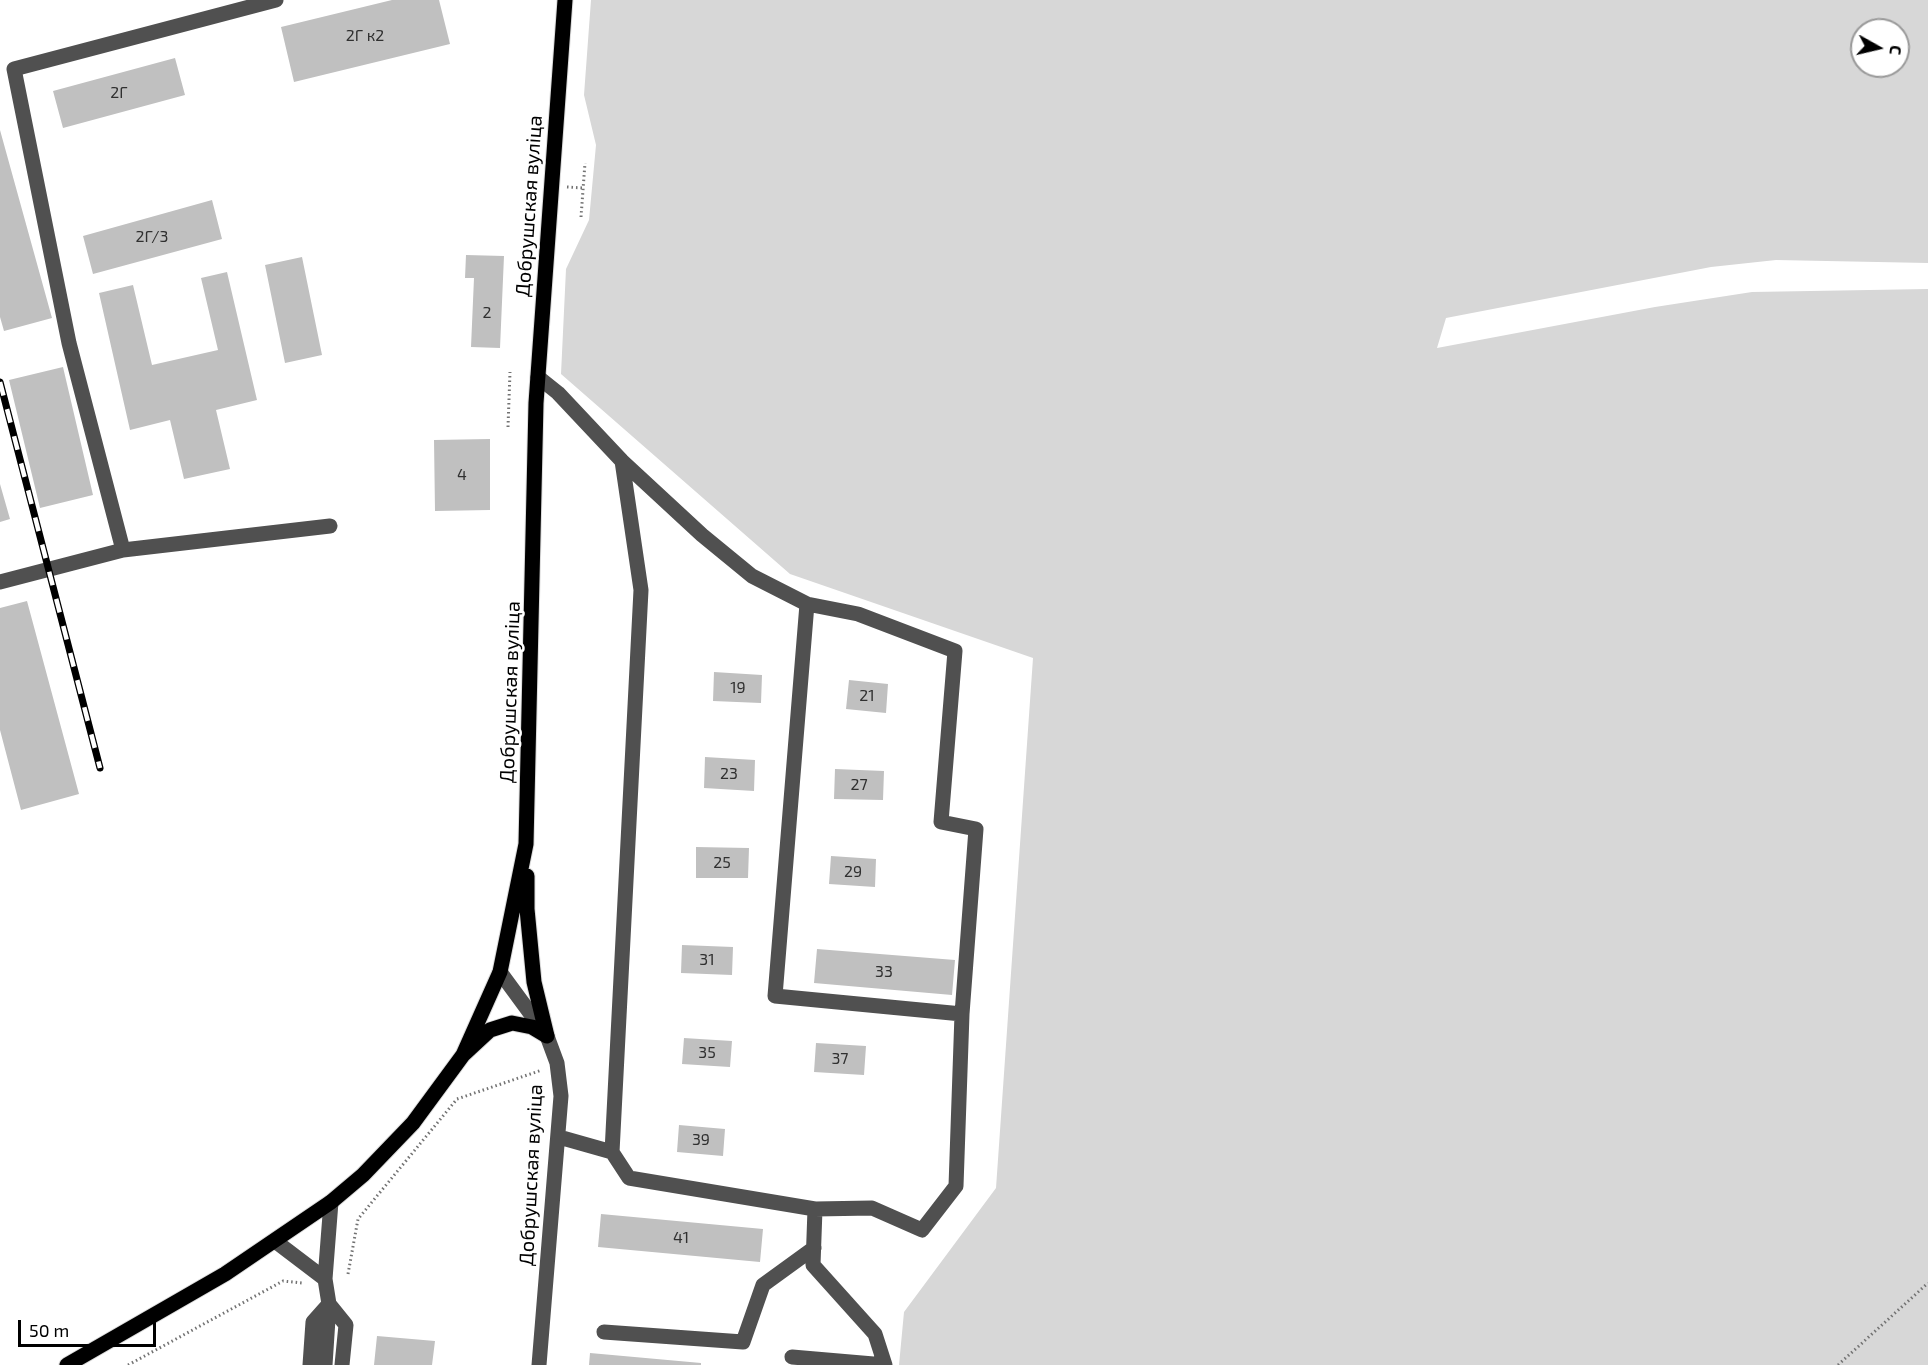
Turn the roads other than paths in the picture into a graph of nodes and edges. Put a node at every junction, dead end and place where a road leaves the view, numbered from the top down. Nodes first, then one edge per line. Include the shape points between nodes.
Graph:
1 (276, 0) edge
2 (565, 0) edge
3 (538, 377) junction
4 (622, 461) junction
5 (330, 526) dead end
6 (123, 550) junction
7 (0, 582) edge
8 (807, 604) junction
9 (526, 844) junction
10 (500, 972) junction
11 (962, 1014) junction
12 (547, 1036) junction
13 (463, 1055) junction
14 (559, 1137) junction
15 (612, 1152) junction
16 (331, 1202) junction
17 (815, 1209) junction
18 (275, 1241) junction
19 (814, 1248) junction
20 (325, 1279) junction
21 (329, 1304) junction
22 (604, 1332) dead end
23 (792, 1357) dead end
24 (67, 1365) edge
25 (310, 1365) edge
26 (325, 1365) edge
27 (342, 1365) edge
28 (538, 1365) edge

1 - 6 street via 14,69 69,343
2 - 3 main road, Добрушская вуліца
3 - 4 street
3 - 9 main road, Добрушская вуліца
4 - 8 street via 752,576
4 - 15 street via 641,590
5 - 6 street
6 - 7 street
8 - 11 street via 858,614 955,651 941,822 976,829
8 - 11 street via 775,996
9 - 10 main road, Добрушская вуліца
9 - 12 main road via 534,982
10 - 12 street, Добрушская вуліца
10 - 13 main road
11 - 17 street via 956,1186 922,1230 872,1208
12 - 13 main road via 532,1027 512,1023 490,1030
12 - 14 street, Добрушская вуліца via 557,1063 561,1096
13 - 16 main road via 413,1123
14 - 15 street
14 - 28 street, Добрушская вуліца
15 - 17 street via 629,1178
16 - 18 main road
16 - 20 street
17 - 19 street
18 - 20 street
18 - 24 main road
19 - 22 street via 763,1285 743,1342
19 - 23 street via 813,1265 875,1334 885,1365
20 - 21 street
21 - 25 street via 313,1323
21 - 26 street
21 - 27 street via 346,1325

